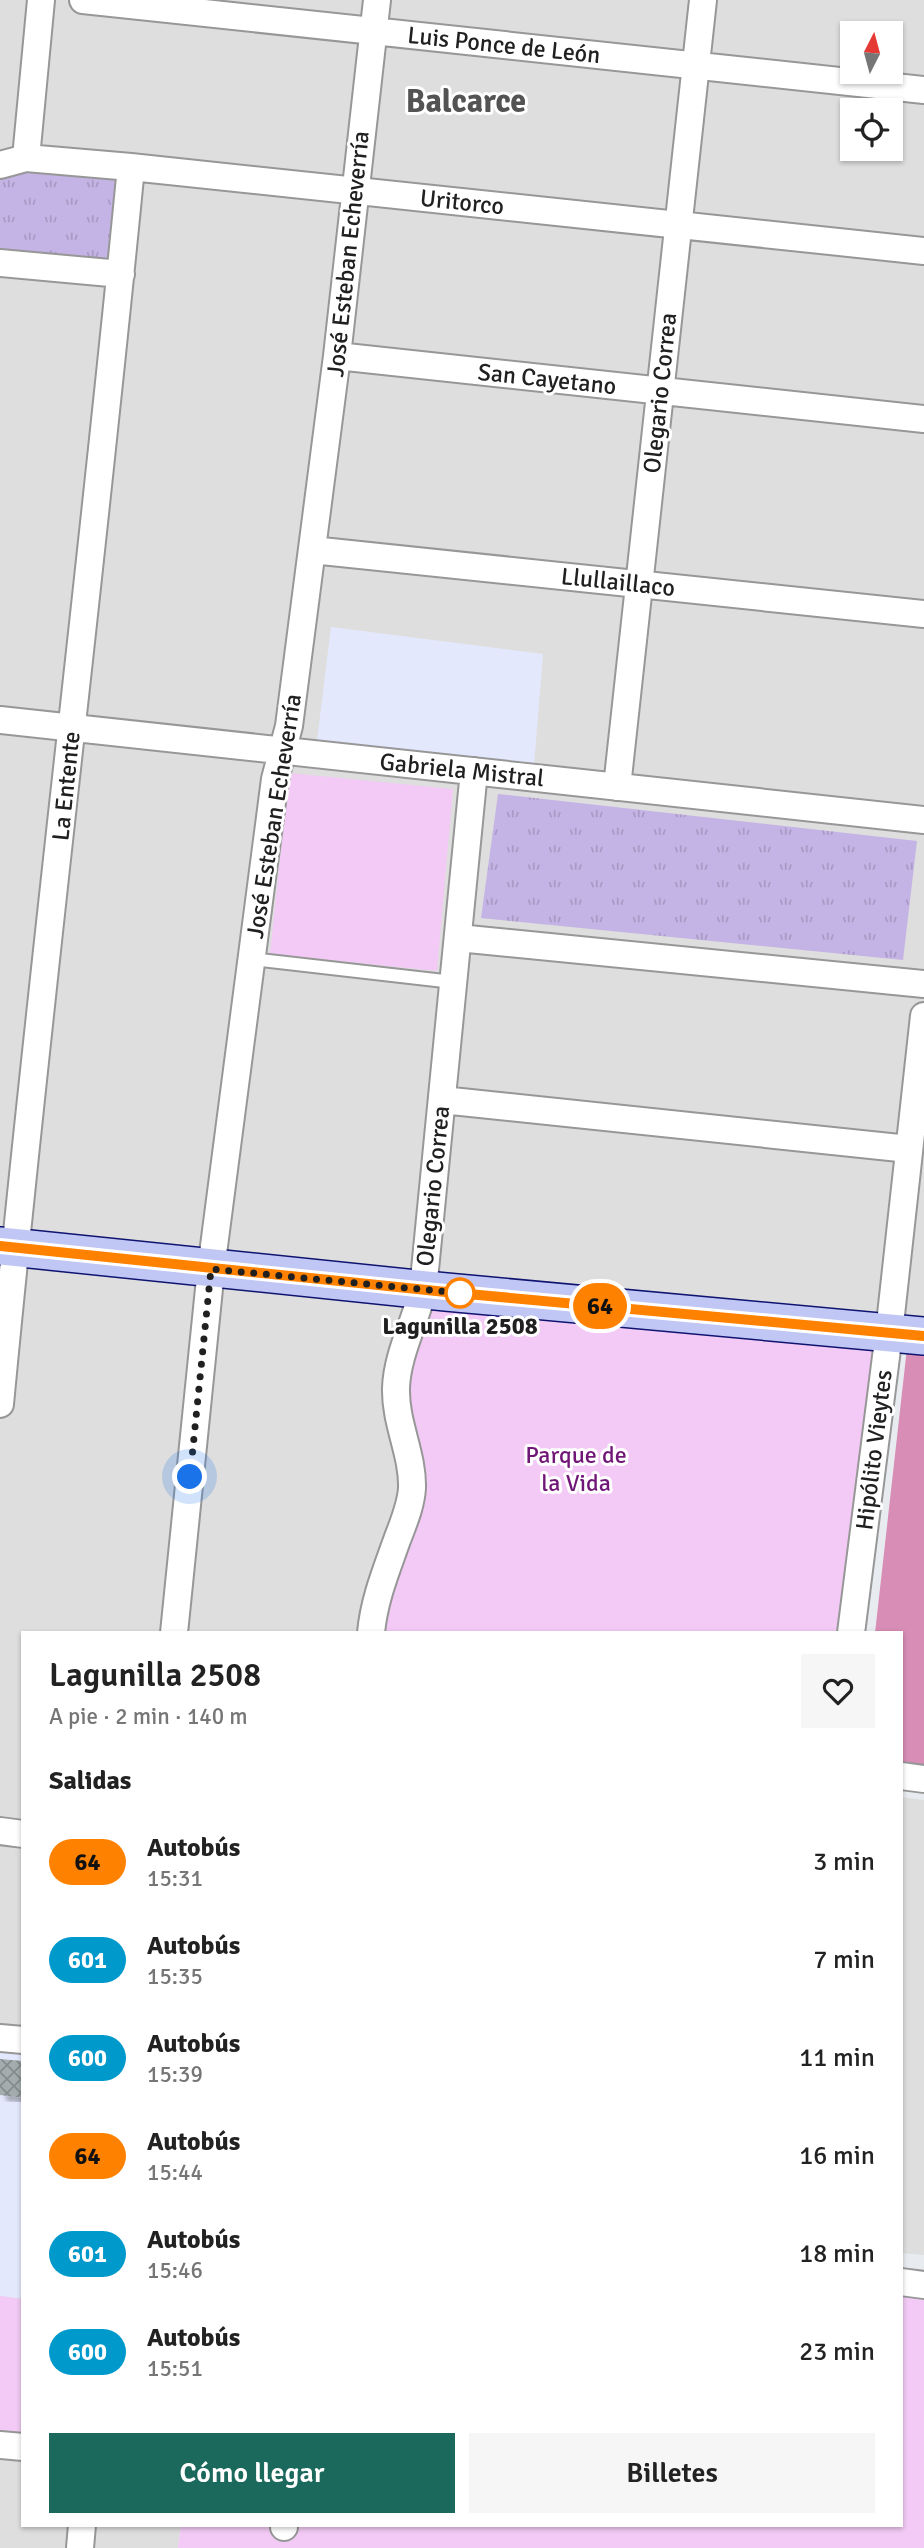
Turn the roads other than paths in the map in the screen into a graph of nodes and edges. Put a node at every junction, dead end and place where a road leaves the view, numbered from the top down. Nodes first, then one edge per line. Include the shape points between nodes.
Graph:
1 (41, 0) edge
2 (83, 0) edge
3 (377, 0) edge
4 (703, 0) edge
5 (373, 31) junction
6 (696, 65) junction
7 (924, 90) edge
8 (26, 158) junction
9 (0, 164) edge
10 (131, 167) junction
11 (355, 191) junction
12 (678, 225) junction
13 (924, 251) edge
14 (0, 263) edge
15 (121, 274) junction
16 (337, 356) junction
17 (660, 391) junction
18 (924, 419) edge
19 (312, 550) junction
20 (639, 585) junction
21 (924, 614) edge
22 (0, 720) edge
23 (73, 728) junction
24 (282, 750) junction
25 (474, 771) junction
26 (617, 787) junction
27 (924, 820) edge
28 (458, 938) junction
29 (252, 959) junction
30 (453, 982) junction
31 (924, 984) edge
32 (924, 1016) edge
33 (442, 1100) junction
34 (909, 1149) junction
35 (7, 1246) edge
36 (211, 1269) junction
37 (423, 1290) junction
38 (906, 1334) edge
39 (0, 1404) edge
40 (173, 1631) edge
41 (371, 1631) edge
42 (851, 1631) edge
43 (903, 1776) edge
44 (924, 1779) edge
45 (0, 1831) edge
46 (21, 1834) edge
47 (0, 2038) edge
48 (21, 2040) edge
49 (903, 2282) edge
50 (924, 2285) edge
51 (0, 2445) edge
52 (21, 2447) edge
53 (82, 2527) edge
54 (80, 2548) edge

1 - 8 street
2 - 5 street, Luis Ponce de León
3 - 5 street, José Esteban Echeverría
4 - 6 street, Olegario Correa
5 - 6 street, Luis Ponce de León
5 - 11 street, José Esteban Echeverría
6 - 7 street, Luis Ponce de León
6 - 12 street, Olegario Correa
8 - 9 street, Uritorco
8 - 10 street, Uritorco
10 - 11 street, Uritorco
10 - 15 street, La Entente
11 - 12 street, Uritorco
11 - 16 street, José Esteban Echeverría
12 - 13 street, Uritorco
12 - 17 street, Olegario Correa
14 - 15 street
15 - 23 street, La Entente
16 - 17 street, San Cayetano
16 - 19 street, José Esteban Echeverría
17 - 18 street, San Cayetano
17 - 20 street, Olegario Correa
19 - 20 street, Llullaillaco
19 - 24 street, José Esteban Echeverría
20 - 21 street, Llullaillaco
20 - 26 street, Olegario Correa
22 - 23 street, Gabriela Mistral
23 - 24 street, Gabriela Mistral
23 - 35 street, La Entente
24 - 25 street, Gabriela Mistral
24 - 29 street, José Esteban Echeverría
25 - 26 street, Gabriela Mistral
25 - 28 street, Olegario Correa
26 - 27 street, Gabriela Mistral
28 - 30 street, Olegario Correa
28 - 31 street
29 - 30 lane
29 - 36 street, José Esteban Echeverría
30 - 33 street, Olegario Correa
32 - 34 street, Hipólito Vieytes
33 - 34 street
33 - 37 street, Olegario Correa
34 - 38 street, Hipólito Vieytes
35 - 36 main road
35 - 39 street, La Entente
36 - 37 main road
36 - 40 street, José Esteban Echeverría
37 - 38 main road
37 - 41 street, Olegario Correa via 396,1388 412,1489 377,1594
38 - 42 street, Hipólito Vieytes
43 - 44 street
45 - 46 street
47 - 48 street
49 - 50 street
51 - 52 street
53 - 54 street

